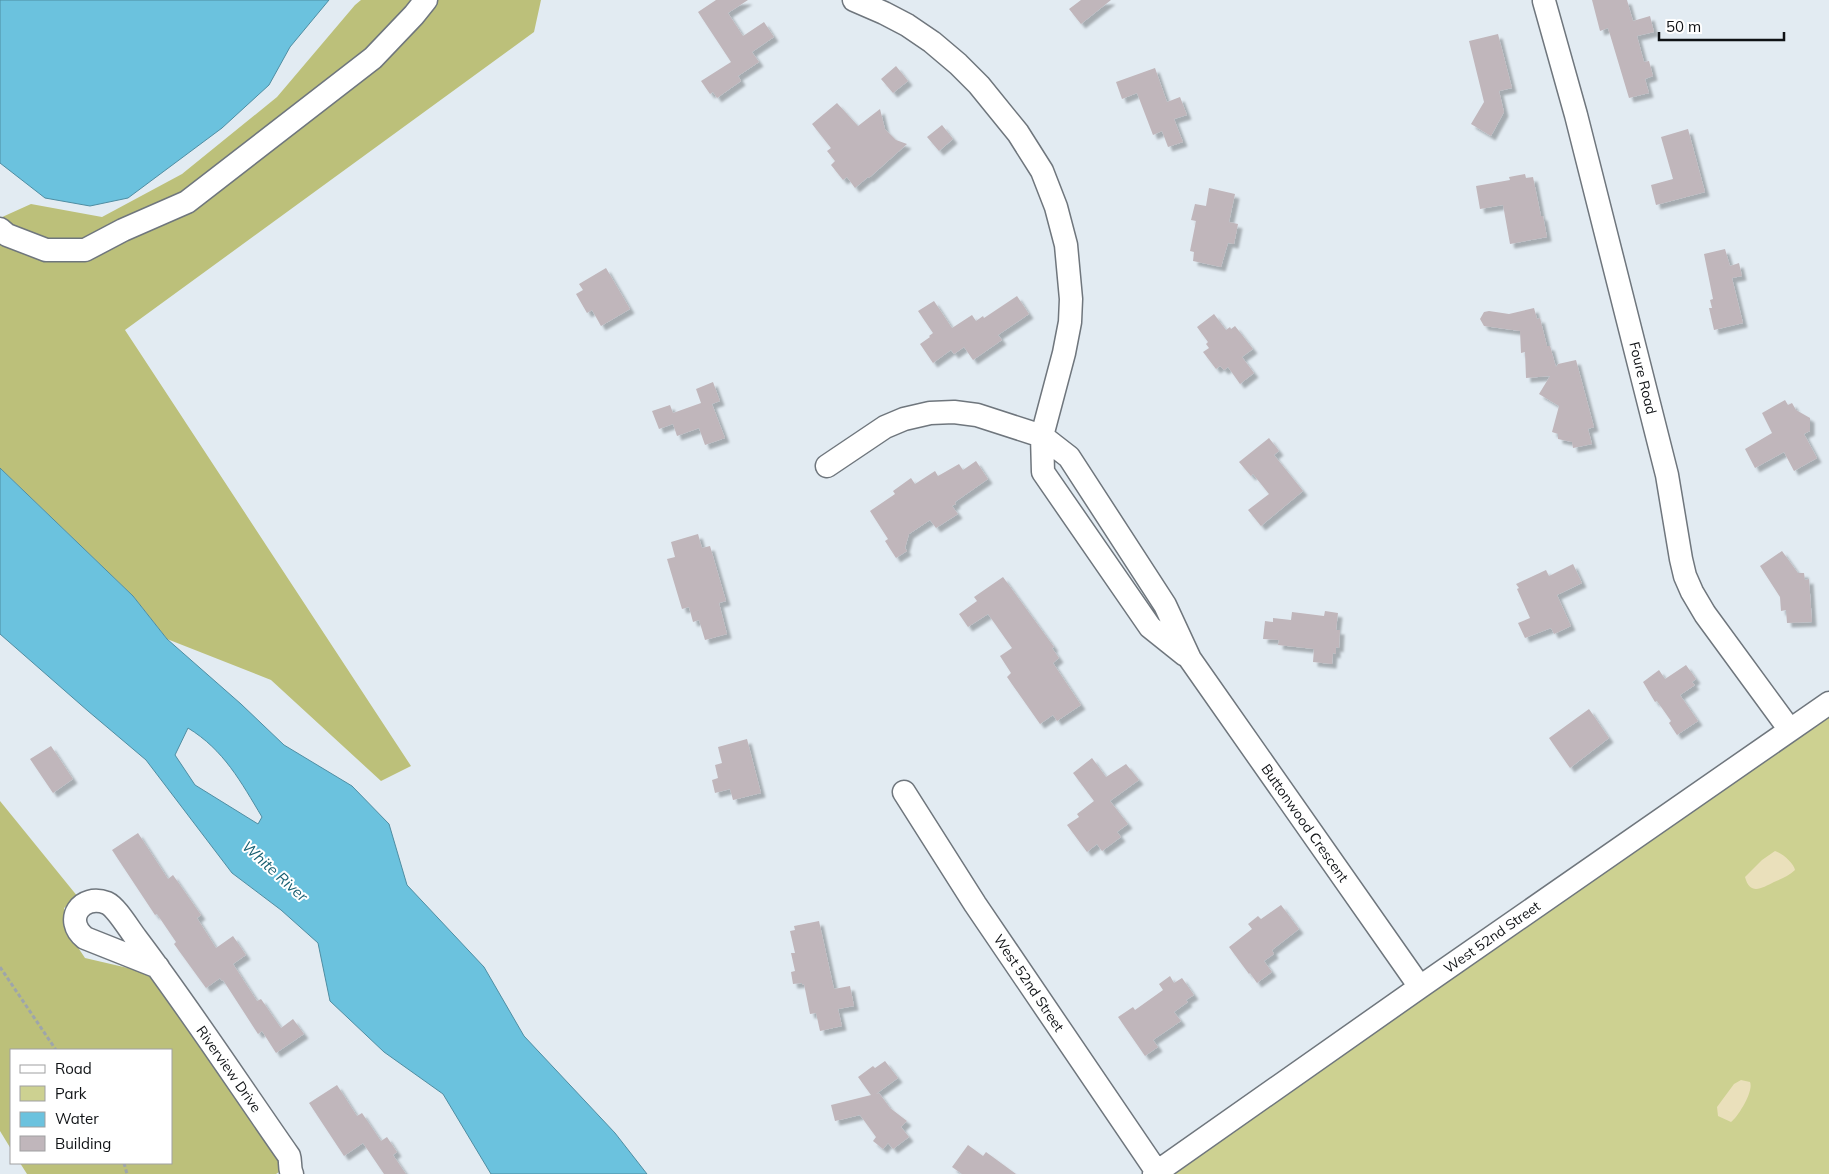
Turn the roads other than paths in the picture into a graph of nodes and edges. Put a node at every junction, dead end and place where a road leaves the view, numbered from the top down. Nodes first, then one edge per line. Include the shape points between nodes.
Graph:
1 (426, 0) edge
2 (854, 0) edge
3 (1544, 1) dead end
4 (0, 229) edge
5 (1042, 436) junction
6 (827, 466) dead end
7 (1190, 658) junction
8 (1829, 703) edge
9 (1790, 730) junction
10 (904, 792) dead end
11 (158, 967) dead end
12 (1420, 987) junction
13 (288, 1173) edge
14 (1155, 1173) edge

1 - 4 street via 373,58 188,202 85,250 46,250 7,235
2 - 5 street via 907,25 958,64 1018,133 1042,171 1059,214 1066,245 1071,299 1064,353
3 - 9 street, Foure Road via 1663,458 1685,576 1704,614
5 - 6 street via 977,415 930,413 885,427
5 - 7 street via 1069,458 1165,605
5 - 7 street via 1043,472 1150,627
7 - 12 street, Buttonwood Crescent
8 - 9 street, West 52nd Street
9 - 12 street, West 52nd Street
10 - 14 street, West 52nd Street
11 - 13 street, Riverview Drive via 289,1156
12 - 14 street, West 52nd Street

